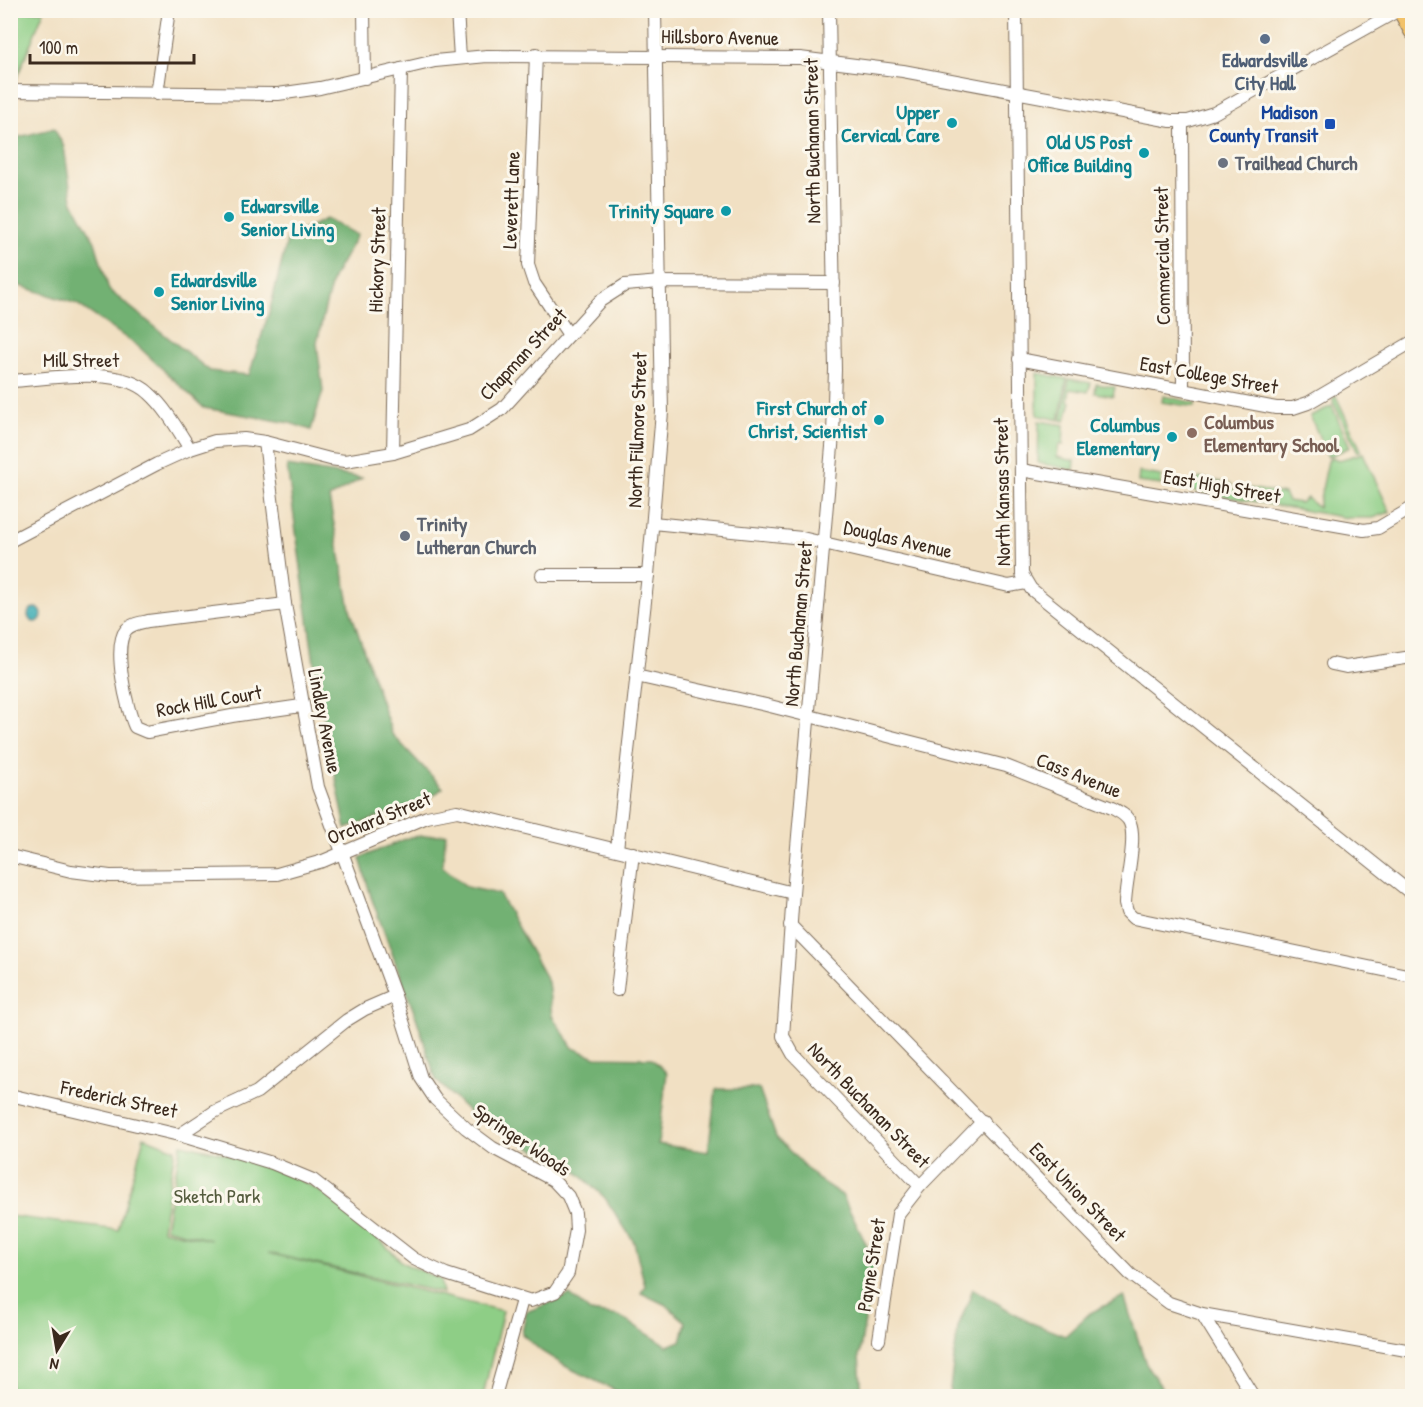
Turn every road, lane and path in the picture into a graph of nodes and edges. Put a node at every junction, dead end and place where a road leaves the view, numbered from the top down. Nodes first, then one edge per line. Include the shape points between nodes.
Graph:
1 (169, 10) edge
2 (364, 10) edge
3 (457, 10) edge
4 (655, 10) edge
5 (829, 10) edge
6 (1016, 10) edge
7 (1399, 10) edge
8 (1413, 32) edge
9 (536, 54) junction
10 (656, 56) junction
11 (460, 58) junction
12 (830, 60) junction
13 (401, 69) junction
14 (365, 78) junction
15 (10, 91) edge
16 (1017, 92) junction
17 (157, 94) junction
18 (1182, 121) junction
19 (660, 282) junction
20 (834, 283) junction
21 (570, 335) junction
22 (1413, 342) edge
23 (1019, 359) junction
24 (10, 381) edge
25 (1183, 390) junction
26 (266, 442) junction
27 (190, 449) junction
28 (393, 453) junction
29 (1021, 470) junction
30 (1413, 508) edge
31 (653, 523) junction
32 (10, 541) edge
33 (825, 543) junction
34 (542, 575) dead end
35 (648, 575) junction
36 (1026, 583) junction
37 (285, 604) junction
38 (1413, 657) edge
39 (1332, 664) dead end
40 (636, 676) junction
41 (301, 706) junction
42 (809, 716) junction
43 (617, 849) junction
44 (342, 853) junction
45 (633, 853) junction
46 (10, 856) edge
47 (792, 893) junction
48 (1413, 894) edge
49 (790, 925) junction
50 (1413, 976) edge
51 (617, 990) dead end
52 (395, 996) junction
53 (10, 1095) edge
54 (983, 1121) junction
55 (179, 1135) junction
56 (920, 1186) junction
57 (522, 1300) junction
58 (1202, 1314) junction
59 (879, 1341) dead end
60 (1413, 1352) edge
61 (495, 1396) edge
62 (1253, 1396) edge

1 - 17 street
2 - 14 street
3 - 11 street
4 - 10 street, North Fillmore Street
5 - 12 street, North Buchanan Street
6 - 16 street, North Kansas Street
7 - 8 main road
7 - 18 street, Hillsboro Avenue via 1214,113
9 - 10 street, Hillsboro Avenue
9 - 11 street, Hillsboro Avenue
9 - 21 street, Leverett Lane via 528,265 534,283
10 - 12 street, Hillsboro Avenue
10 - 19 street, North Fillmore Street
11 - 13 street, Hillsboro Avenue
12 - 16 street, Hillsboro Avenue
12 - 20 street, North Buchanan Street
13 - 14 street, Hillsboro Avenue
13 - 28 street, Hickory Street
14 - 17 street, Hillsboro Avenue via 278,94
15 - 17 street, Hillsboro Avenue
16 - 18 street, Hillsboro Avenue
16 - 23 street, North Kansas Street
18 - 25 street, Commercial Street
19 - 20 street, Chapman Street
19 - 21 street, Chapman Street via 613,291
19 - 31 street, North Fillmore Street via 662,403
20 - 33 street, North Buchanan Street via 834,435
21 - 28 street, Chapman Street via 510,401 487,420 469,430
22 - 25 street, East College Street via 1293,408
23 - 25 street, East College Street
23 - 29 street, North Kansas Street
24 - 27 street, Mill Street via 128,379 158,402
26 - 27 street, Chapman Street via 225,440
26 - 28 street, Chapman Street via 345,461
26 - 37 street, Lindley Avenue
27 - 32 street, Chapman Street
29 - 30 street, East High Street via 1364,530 1378,528
29 - 36 street, North Kansas Street via 1022,574
31 - 33 street, Douglas Avenue
31 - 35 street, North Fillmore Street
33 - 36 street, Douglas Avenue via 1009,586
33 - 42 street, North Buchanan Street
34 - 35 street
35 - 40 street, North Fillmore Street
36 - 48 street, North Kansas Street
37 - 41 street, Lindley Avenue
37 - 41 street, Rock Hill Court via 148,621 130,627 120,645 126,693 135,727 147,732
38 - 39 street via 1346,667
40 - 42 street, Cass Avenue
40 - 43 street, North Fillmore Street
41 - 44 street, Lindley Avenue via 318,787
42 - 47 street, North Buchanan Street
42 - 50 street, Cass Avenue via 1006,766 1123,814 1132,830 1125,904 1133,918
43 - 44 street, Orchard Street via 457,811 409,824
43 - 45 street, Orchard Street
44 - 46 street, Orchard Street via 277,874 232,876 102,875
44 - 52 street, Lindley Avenue
45 - 47 street, Orchard Street
45 - 51 street
47 - 49 street, North Buchanan Street
49 - 54 street, East Union Street
49 - 56 street, North Buchanan Street via 783,1026 786,1045
52 - 55 street, Frederick Street via 347,1020 257,1092 214,1112
52 - 57 street, Springer Woods via 421,1078 435,1099 493,1148 553,1180 572,1203 574,1247 562,1284 550,1295
53 - 55 street, Frederick Street
54 - 56 street, Payne Street
54 - 58 street, East Union Street via 1130,1274 1169,1303
55 - 57 street, Springer Woods via 294,1171 332,1193 414,1259 446,1275
56 - 59 street, Payne Street via 896,1221
57 - 61 street
58 - 60 street, East Union Street
58 - 62 street

